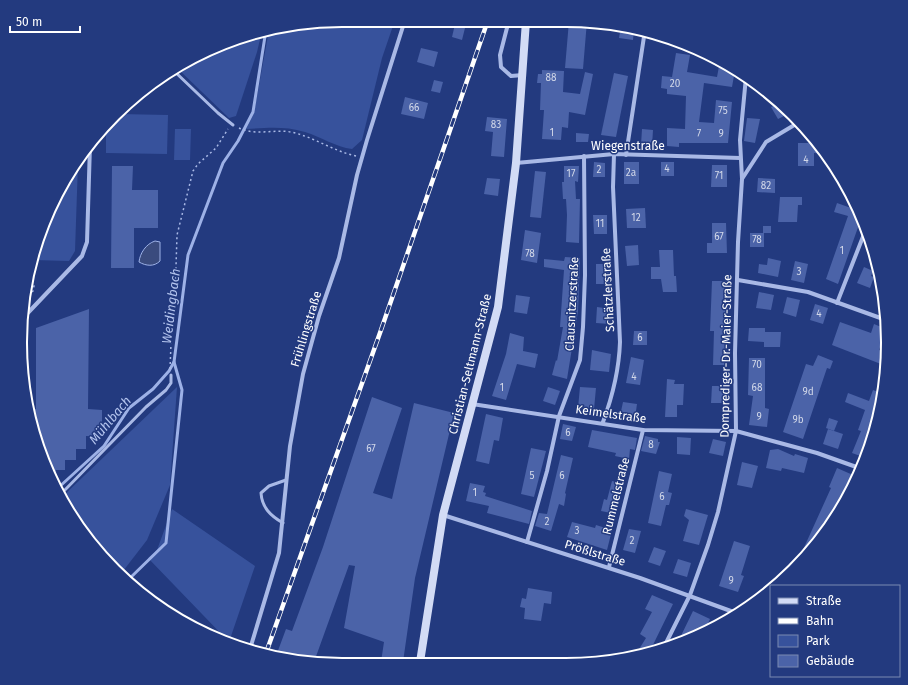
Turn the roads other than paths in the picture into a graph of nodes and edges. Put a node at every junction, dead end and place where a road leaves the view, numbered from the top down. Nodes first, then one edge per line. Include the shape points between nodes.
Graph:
1 (403, 27) edge
2 (507, 27) edge
3 (526, 27) edge
4 (644, 37) edge
5 (177, 74) edge
6 (523, 75) junction
7 (745, 83) edge
8 (233, 125) road end
9 (795, 125) edge
10 (90, 153) edge
11 (614, 154) junction
12 (626, 155) junction
13 (584, 156) junction
14 (740, 158) junction
15 (516, 163) junction
16 (742, 179) junction
17 (863, 237) edge
18 (738, 280) junction
19 (837, 303) junction
20 (29, 312) edge
21 (880, 318) edge
22 (171, 375) dead end
23 (472, 404) junction
24 (558, 416) junction
25 (603, 422) junction
26 (643, 430) junction
27 (736, 431) junction
28 (855, 467) edge
29 (286, 480) junction
30 (64, 491) edge
31 (444, 515) junction
32 (283, 523) junction
33 (528, 542) junction
34 (609, 567) junction
35 (690, 595) junction
36 (731, 611) edge
37 (667, 641) edge
38 (251, 644) edge
39 (421, 658) edge

1 - 29 street, Frühlingstraße via 362,156 339,258 303,374
2 - 6 street via 500,55 501,68 511,76
3 - 6 main road, Christian-Seltmann-Straße
4 - 12 street
5 - 8 lane
6 - 15 main road, Christian-Seltmann-Straße
7 - 14 street, Domprediger-Dr.-Maier-Straße
9 - 16 street via 766,142
10 - 20 street via 87,242 82,256
11 - 12 street, Wiegenstraße
11 - 13 street, Wiegenstraße
11 - 25 street, Schätzlerstraße via 620,355 614,390
12 - 14 street, Wiegenstraße
13 - 15 street, Wiegenstraße
13 - 24 street, Clausnitzerstraße via 583,327 580,360
14 - 16 street, Domprediger-Dr.-Maier-Straße
15 - 23 main road, Christian-Seltmann-Straße via 498,307
16 - 18 street, Domprediger-Dr.-Maier-Straße
17 - 19 street
18 - 19 street via 808,292
18 - 27 street, Domprediger-Dr.-Maier-Straße
19 - 21 street
22 - 30 lane via 171,382 166,390
23 - 24 street, Keimelstraße
23 - 31 main road, Christian-Seltmann-Straße
24 - 25 street, Keimelstraße
24 - 33 street, Clausnitzerstraße via 547,471
25 - 26 street, Keimelstraße
26 - 27 street, Keimelstraße
26 - 34 street, Rummelstraße
27 - 28 street, Keimelstraße
27 - 35 street, Domprediger-Dr.-Maier-Straße via 718,512
29 - 32 street, Frühlingstraße
29 - 32 lane via 269,486 261,493 262,502 272,516
31 - 33 street, Prößlstraße
31 - 39 main road, Christian-Seltmann-Straße
32 - 38 street, Frühlingstraße via 279,553
33 - 34 street, Prößlstraße
34 - 35 street, Prößlstraße
35 - 36 street, Prößlstraße
35 - 37 street, Domprediger-Dr.-Maier-Straße

